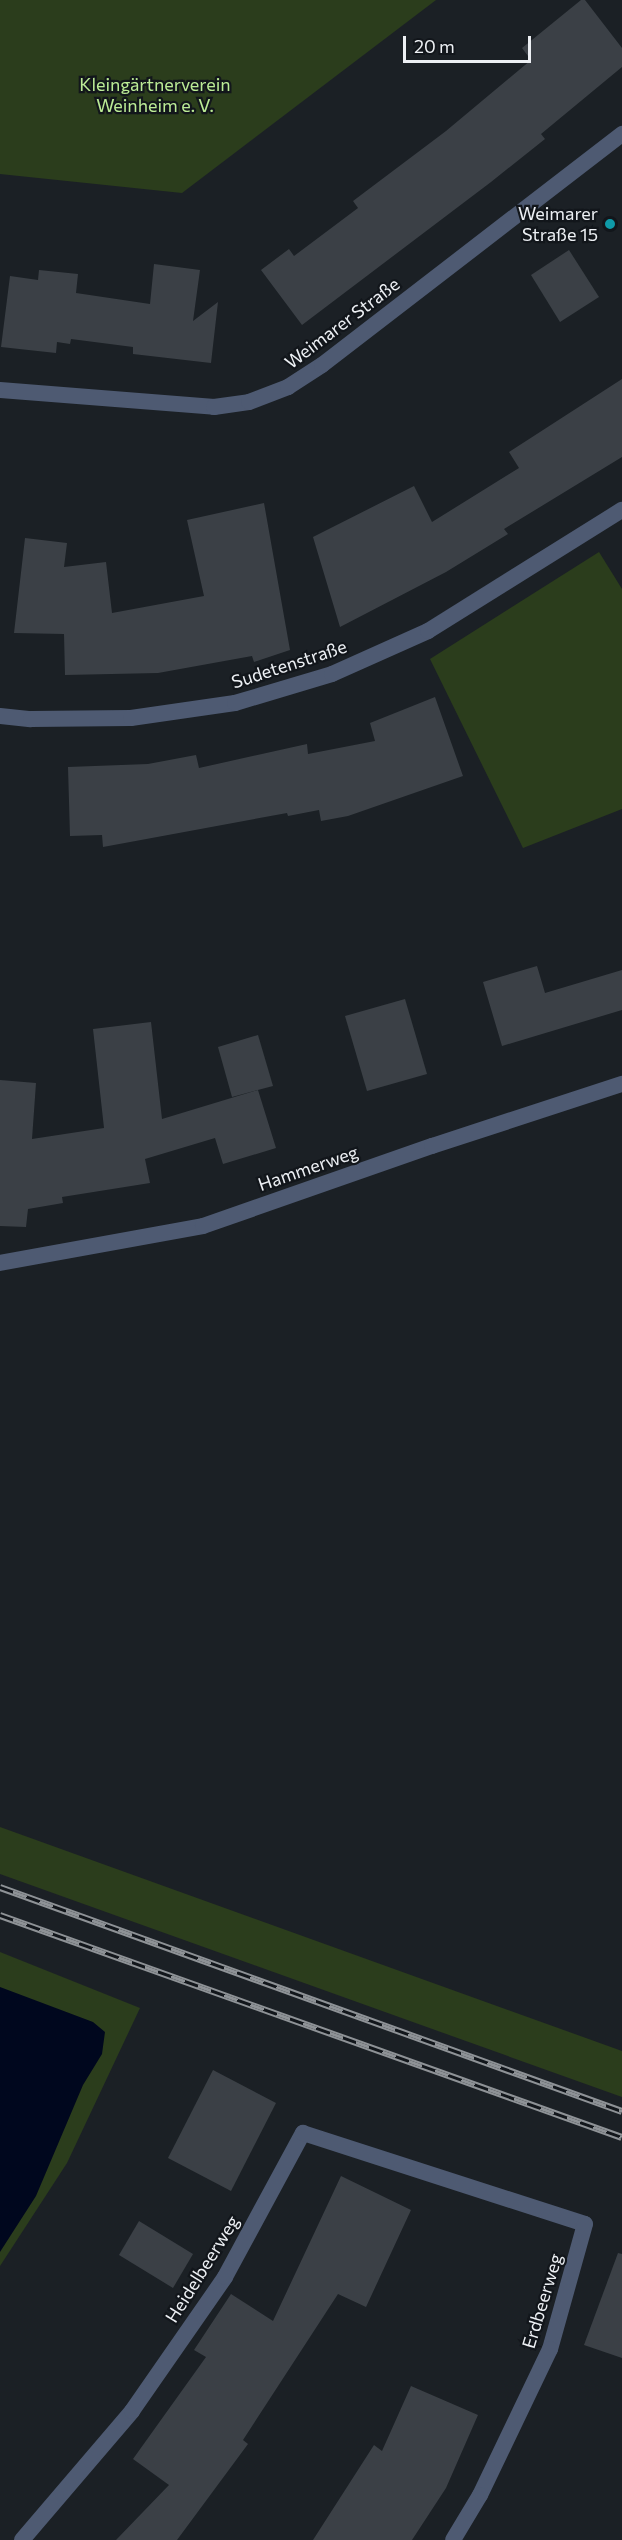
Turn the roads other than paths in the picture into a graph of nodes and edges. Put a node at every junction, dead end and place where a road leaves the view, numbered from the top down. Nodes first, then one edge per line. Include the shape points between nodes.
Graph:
1 (622, 134) edge
2 (0, 390) edge
3 (622, 510) edge
4 (0, 716) edge
5 (622, 1084) edge
6 (0, 1263) edge
7 (455, 2181) joint
8 (22, 2540) edge
9 (453, 2540) edge

1 - 2 street, Weimarer Straße via 288,387 249,402 214,408
3 - 4 street, Sudetenstraße via 428,631 332,675 235,703 131,718
5 - 6 street, Hammerweg via 202,1226
7 - 8 street, Heidelbeerweg via 303,2133 225,2277 132,2411
7 - 9 street, Erdbeerweg via 585,2224 550,2349 480,2495

